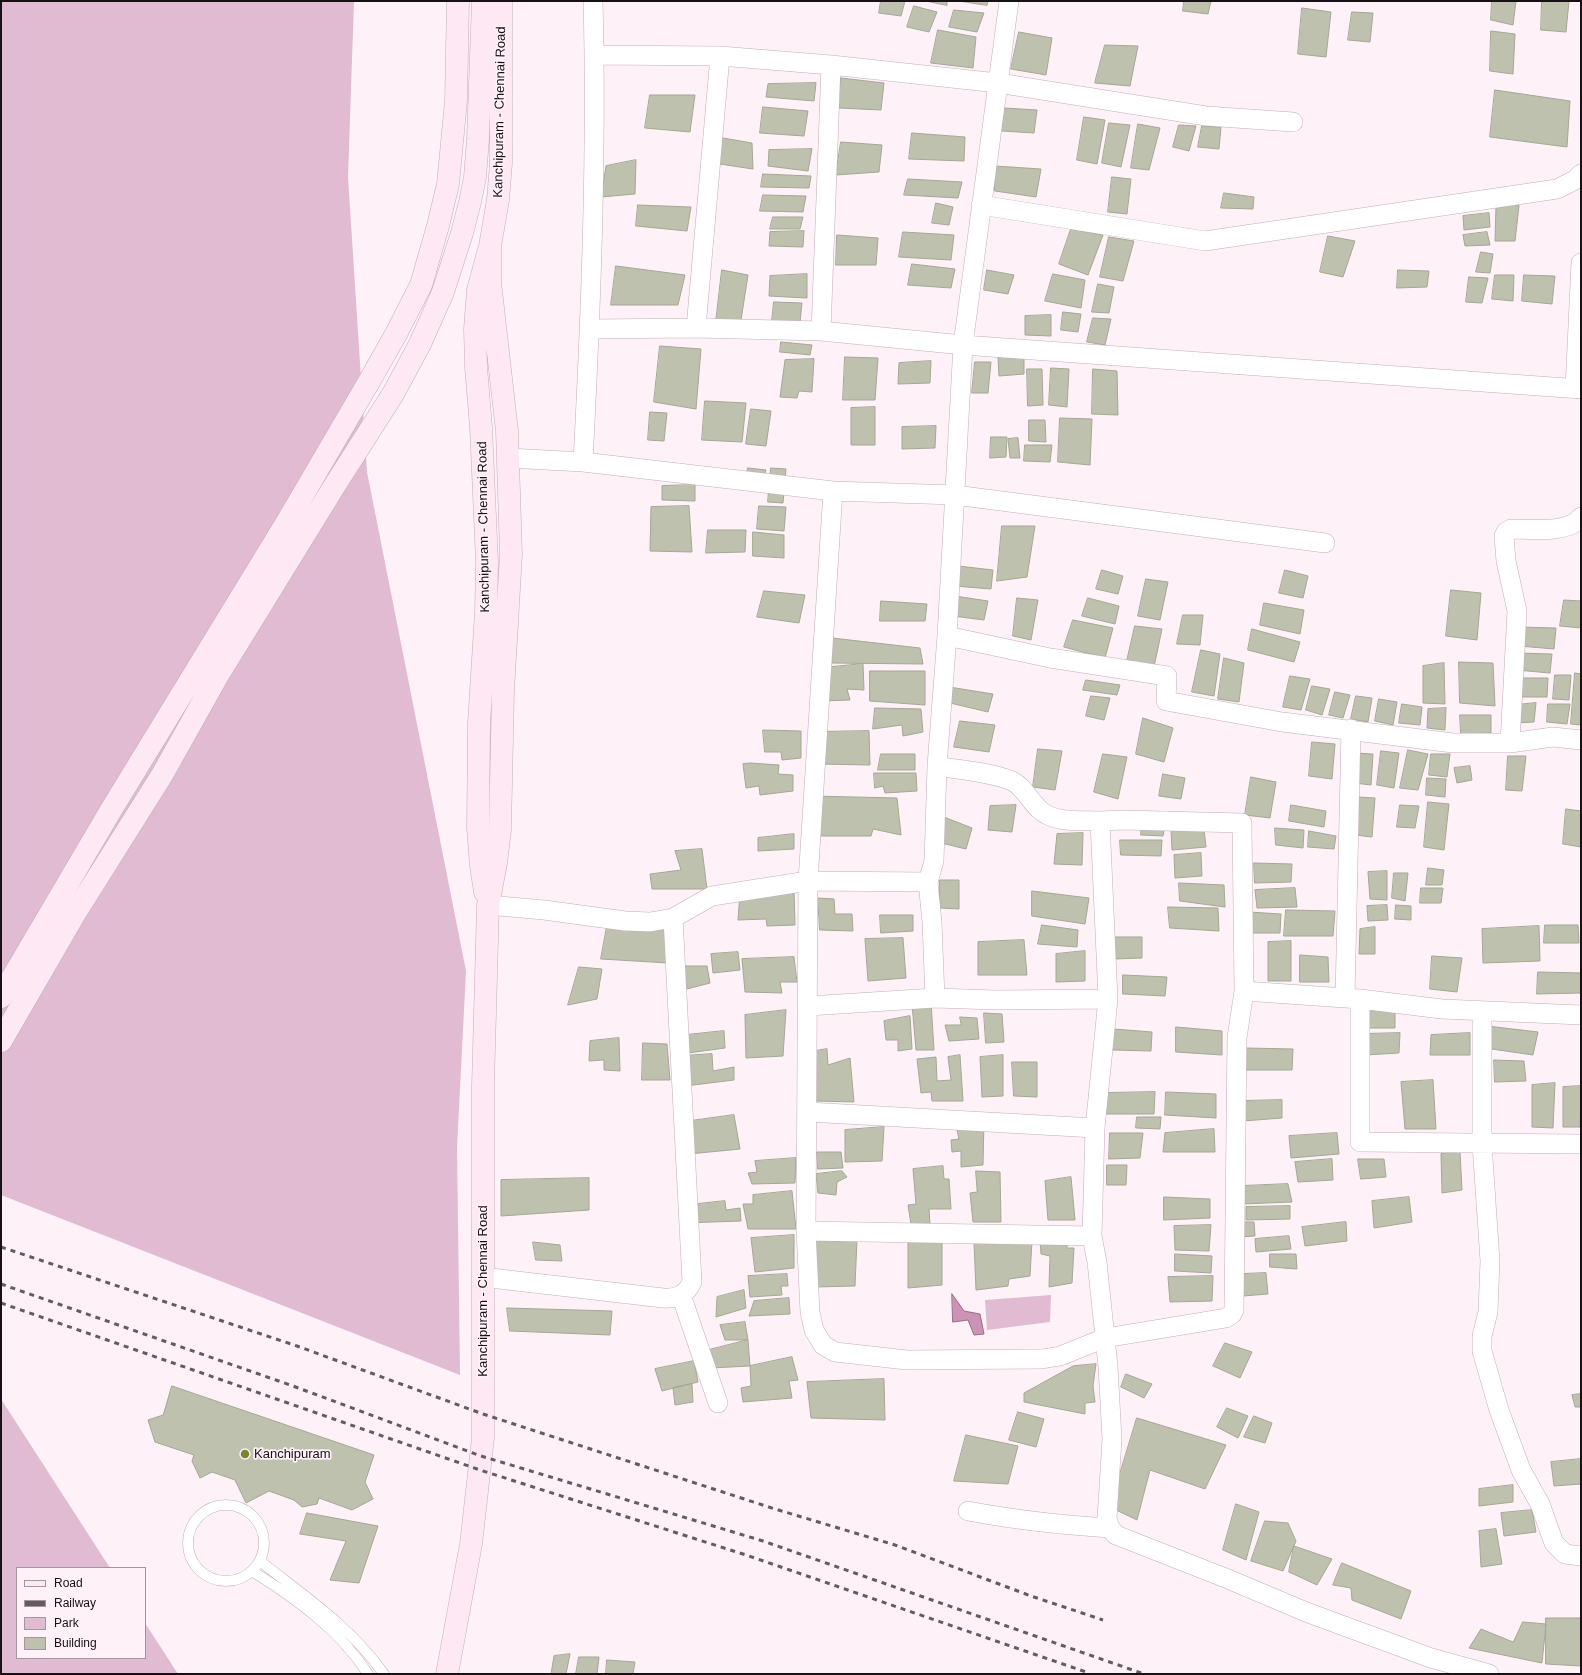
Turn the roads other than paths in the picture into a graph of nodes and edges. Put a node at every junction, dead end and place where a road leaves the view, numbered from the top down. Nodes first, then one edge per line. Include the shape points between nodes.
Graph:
1 (458, 1) edge
2 (483, 1) edge
3 (501, 1) edge
4 (593, 1) edge
5 (1008, 1) edge
6 (594, 56) junction
7 (720, 56) junction
8 (831, 65) junction
9 (998, 83) junction
10 (1293, 122) dead end
11 (1581, 174) edge
12 (981, 205) junction
13 (490, 246) junction
14 (1581, 263) edge
15 (696, 328) junction
16 (590, 329) junction
17 (821, 331) junction
18 (963, 345) junction
19 (1578, 389) edge
20 (508, 458) junction
21 (583, 462) junction
22 (833, 491) junction
23 (955, 495) junction
24 (1581, 517) edge
25 (1325, 543) dead end
26 (947, 636) junction
27 (1350, 729) junction
28 (1581, 740) edge
29 (1510, 742) junction
30 (937, 766) junction
31 (1100, 821) junction
32 (808, 881) junction
33 (928, 882) junction
34 (488, 905) junction
35 (673, 918) junction
36 (1244, 991) junction
37 (1, 997) edge
38 (935, 998) junction
39 (1352, 998) junction
40 (1108, 999) junction
41 (808, 1006) junction
42 (1482, 1011) junction
43 (1581, 1015) edge
44 (1, 1041) edge
45 (808, 1112) junction
46 (1095, 1128) junction
47 (1482, 1144) junction
48 (1581, 1144) edge
49 (806, 1231) junction
50 (1092, 1236) junction
51 (482, 1277) junction
52 (681, 1295) junction
53 (1105, 1338) junction
54 (718, 1403) dead end
55 (968, 1511) dead end
56 (1110, 1528) junction
57 (1581, 1556) edge
58 (260, 1561) junction
59 (252, 1571) junction
60 (368, 1674) edge
61 (384, 1674) edge
62 (447, 1674) edge
63 (1489, 1674) edge

1 - 37 main road via 456,101 448,184 421,285 370,380 287,522 111,810
2 - 44 main road via 475,177 462,233 443,292 420,344 393,394 243,634 162,775 78,908
3 - 13 main road, Kanchipuram - Chennai Road via 501,163
4 - 6 street
5 - 9 street
6 - 7 street
6 - 16 street
7 - 8 street
7 - 15 street
8 - 9 street
8 - 17 street
9 - 10 street via 1206,116
9 - 12 street
11 - 12 street via 1557,189 1205,241
12 - 18 street
13 - 20 main road, Kanchipuram - Chennai Road via 490,282 501,369
13 - 34 main road, Kanchipuram - Chennai Road via 478,290 475,329 487,562 479,724 478,828
14 - 19 street
15 - 16 street
15 - 17 street
16 - 21 street
17 - 18 street
18 - 19 street
18 - 23 street
20 - 21 street
20 - 34 main road, Kanchipuram - Chennai Road via 511,554 503,691 500,830
21 - 22 street
22 - 23 street
22 - 32 street
23 - 25 street
23 - 26 street
24 - 29 street via 1562,529 1511,530 1504,536 1506,561 1517,610
26 - 27 street via 1050,658 1166,676 1166,701 1282,722
26 - 30 street
27 - 29 street via 1453,743
27 - 39 street
28 - 29 street via 1553,737
30 - 31 street via 1001,777 1013,782 1048,816
30 - 33 street via 934,861
31 - 36 street via 1242,823
31 - 40 street
32 - 33 street
32 - 35 street via 712,896
32 - 41 street
33 - 38 street
34 - 35 street via 625,922 650,922
34 - 51 main road, Kanchipuram - Chennai Road via 483,1085
35 - 52 street via 692,1282 689,1289
36 - 39 street
36 - 53 street via 1237,1038 1234,1310 1226,1318
38 - 40 street
38 - 41 street
39 - 42 street
39 - 47 street via 1360,1142
40 - 46 street
41 - 45 street
42 - 43 street
42 - 47 street
45 - 46 street
45 - 49 street
46 - 50 street
47 - 48 street
47 - 57 street via 1490,1261 1488,1312 1482,1336 1482,1351 1520,1470 1540,1504 1554,1543 1565,1554
49 - 50 street
49 - 53 street via 810,1312 814,1330 823,1345 836,1352 907,1360 1042,1359 1060,1356
50 - 53 street
51 - 52 street via 672,1299
51 - 62 main road, Kanchipuram - Chennai Road via 482,1438 471,1544
52 - 54 street
53 - 56 street via 1112,1439 1106,1509
55 - 56 street via 1003,1518
56 - 63 street via 1124,1539 1306,1612 1431,1658
58 - 59 lane
58 - 59 lane via 264,1546 263,1533 258,1521 248,1512 237,1506 224,1505 211,1508 200,1515 193,1525 188,1542 192,1560 199,1570 221,1581 233,1580
58 - 61 lane via 346,1629
59 - 60 lane via 324,1624 356,1657

